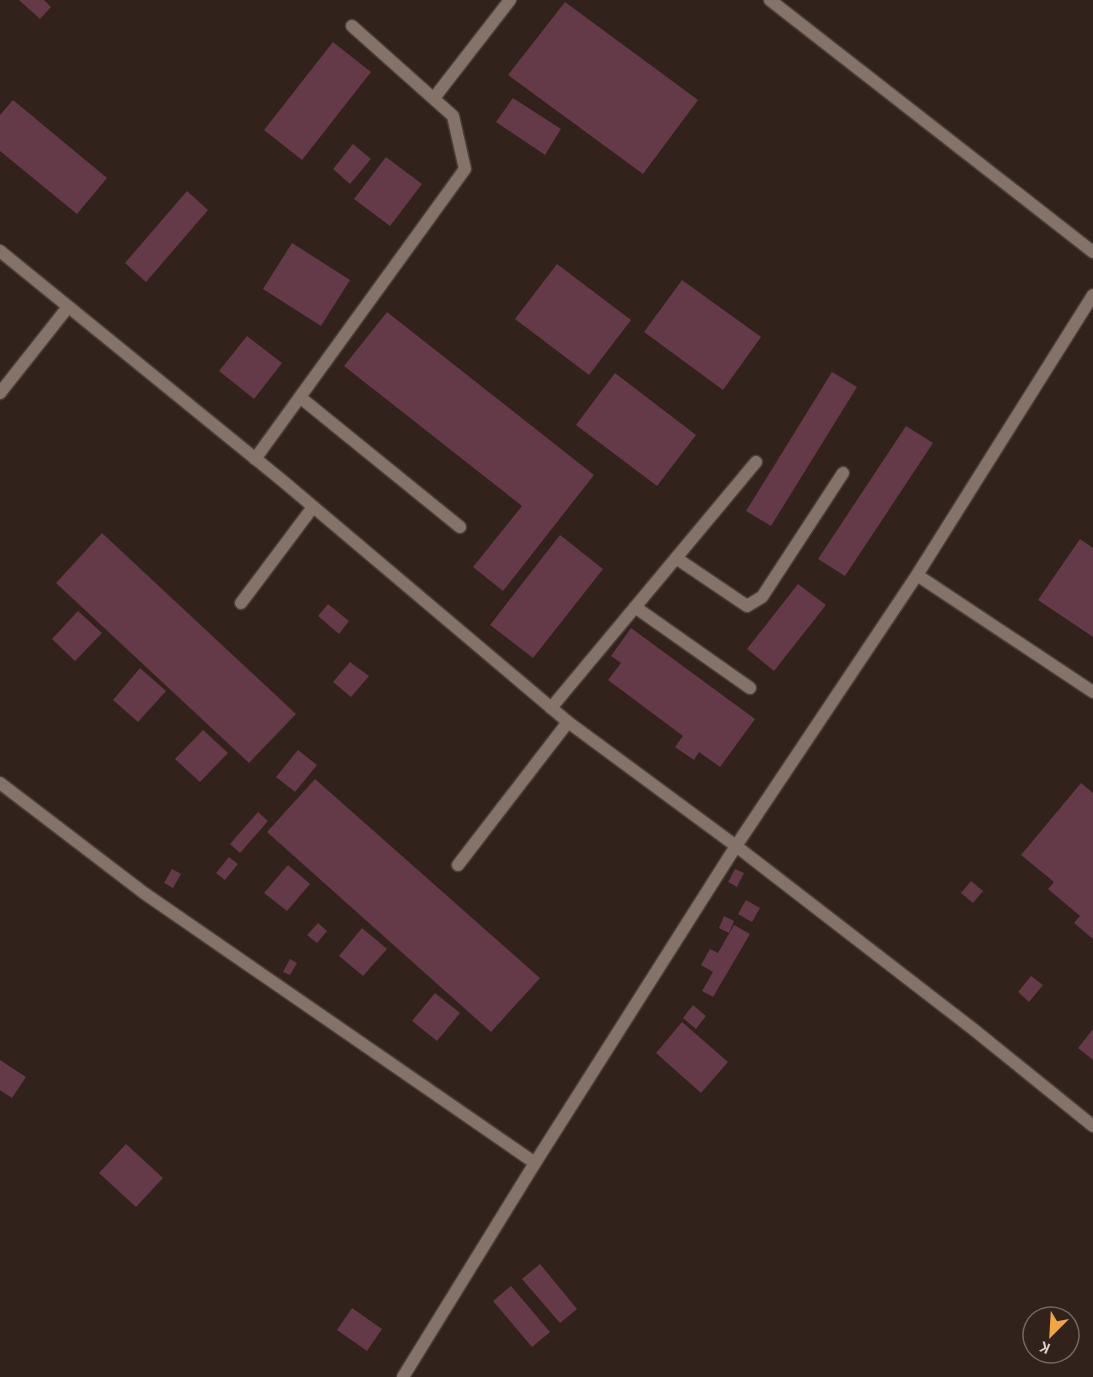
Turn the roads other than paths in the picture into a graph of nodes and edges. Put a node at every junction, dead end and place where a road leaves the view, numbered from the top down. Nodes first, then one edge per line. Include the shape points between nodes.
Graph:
1 (510, 0) edge
2 (770, 0) edge
3 (352, 26) dead end
4 (434, 98) junction
5 (0, 251) edge
6 (1093, 252) edge
7 (1093, 295) edge
8 (68, 307) junction
9 (0, 393) edge
10 (300, 398) junction
11 (255, 459) junction
12 (756, 462) dead end
13 (843, 472) dead end
14 (313, 507) junction
15 (460, 527) dead end
16 (676, 558) junction
17 (917, 575) junction
18 (241, 603) dead end
19 (635, 607) junction
20 (750, 688) dead end
21 (1093, 692) edge
22 (551, 708) junction
23 (568, 722) junction
24 (0, 783) edge
25 (736, 846) junction
26 (458, 865) dead end
27 (1093, 1126) edge
28 (535, 1163) junction
29 (403, 1377) edge

1 - 4 lane
2 - 6 lane
3 - 4 lane
4 - 10 lane via 453,116 465,168
5 - 8 lane
7 - 17 lane
8 - 9 lane
8 - 11 lane
10 - 11 lane
10 - 15 lane
11 - 14 lane
12 - 16 lane
13 - 16 lane via 762,597 747,606
14 - 18 lane
14 - 22 lane
16 - 19 lane
17 - 21 lane
17 - 25 lane
19 - 20 lane
19 - 22 lane
22 - 23 lane
23 - 25 lane
23 - 26 lane
24 - 28 lane via 144,893
25 - 27 lane
25 - 28 lane
28 - 29 lane

